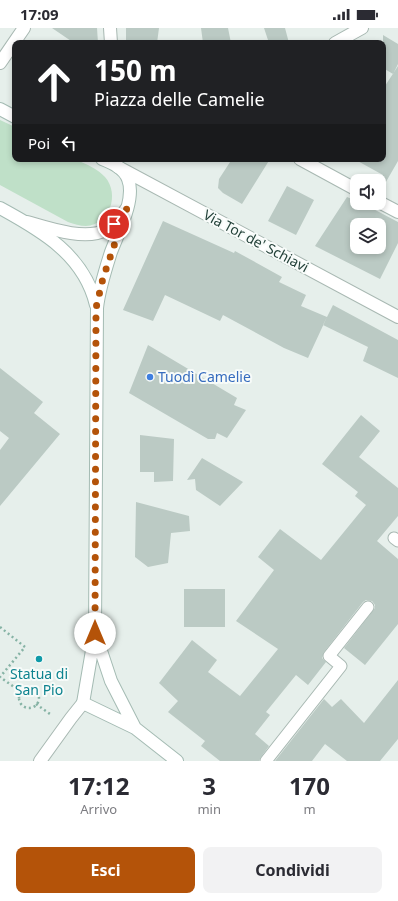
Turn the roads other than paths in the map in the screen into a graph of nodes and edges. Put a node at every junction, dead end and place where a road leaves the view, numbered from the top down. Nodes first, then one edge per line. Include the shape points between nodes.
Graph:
1 (24, 28) edge
2 (110, 28) edge
3 (362, 28) edge
4 (16, 40) edge
5 (110, 40) edge
6 (340, 40) edge
7 (12, 46) edge
8 (0, 63) edge
9 (0, 109) edge
10 (12, 116) edge
11 (119, 162) edge
12 (306, 162) edge
13 (350, 186) edge
14 (386, 206) edge
15 (0, 208) edge
16 (127, 208) junction
17 (398, 212) edge
18 (24, 221) junction
19 (96, 308) junction
20 (398, 317) edge
21 (368, 607) dead end
22 (95, 633) junction
23 (83, 703) junction
24 (135, 728) junction
25 (40, 761) edge
26 (177, 761) edge
27 (266, 761) edge

1 - 4 street
2 - 5 street
3 - 6 street
7 - 8 street
9 - 10 street
11 - 16 street via 128,180 130,191
11 - 20 street, Via Tor de' Schiavi
12 - 13 street
14 - 17 street
15 - 18 street
16 - 18 street via 107,230 91,234 71,233
16 - 19 street via 103,278
18 - 19 street via 54,240 70,256 85,278
19 - 22 street
21 - 27 lane via 329,656 341,666
22 - 23 street
22 - 24 street via 111,681
23 - 24 street
23 - 25 street
24 - 26 street

